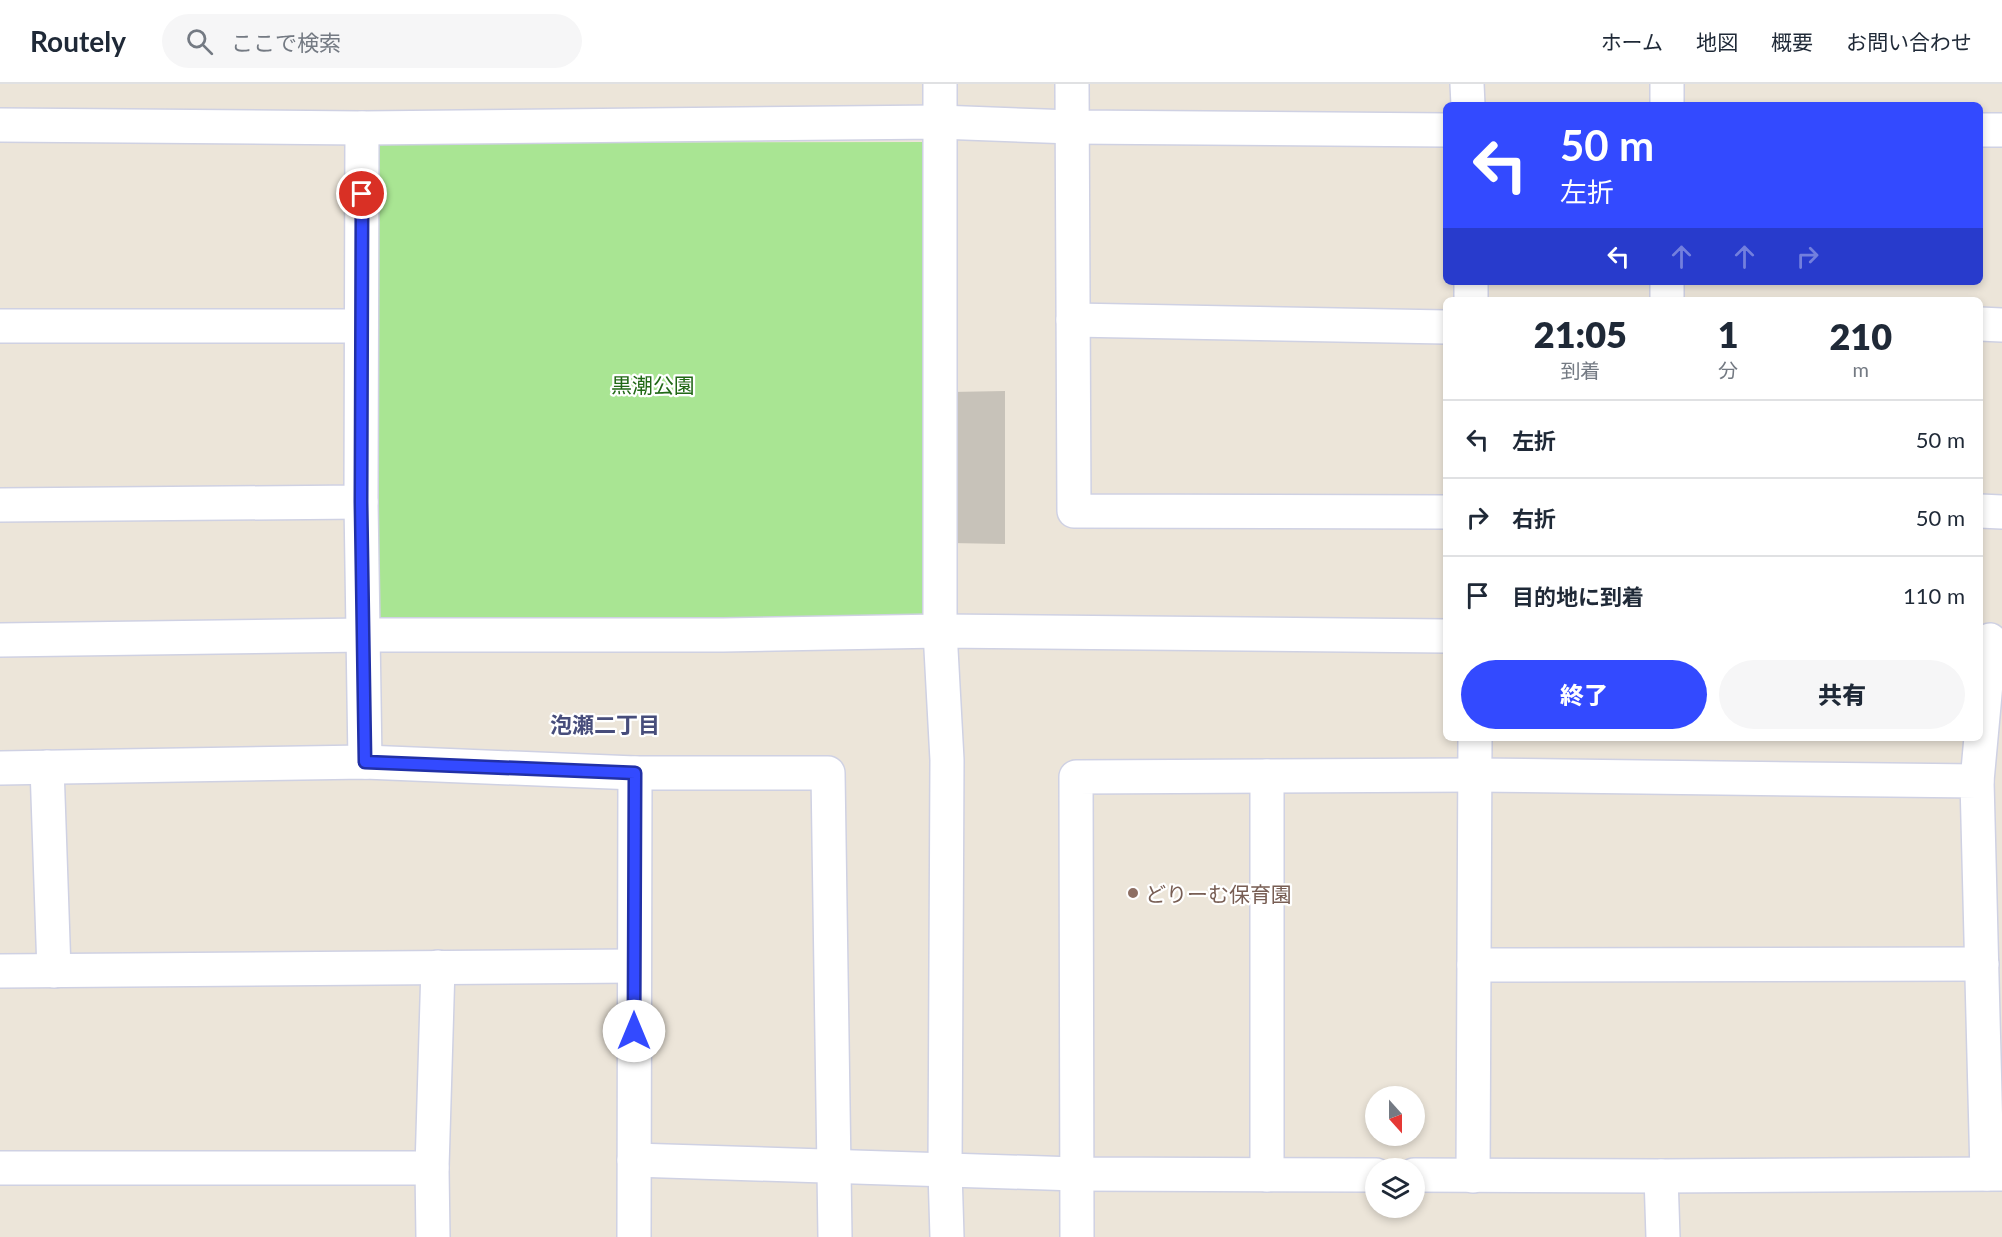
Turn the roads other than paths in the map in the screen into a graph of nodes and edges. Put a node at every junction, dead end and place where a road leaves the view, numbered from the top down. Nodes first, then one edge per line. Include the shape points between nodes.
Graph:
1 (940, 84) edge
2 (1072, 84) edge
3 (1467, 84) edge
4 (1667, 84) edge
5 (1468, 102) edge
6 (1667, 102) edge
7 (939, 122) junction
8 (0, 125) edge
9 (1072, 127) junction
10 (362, 128) junction
11 (1443, 130) edge
12 (1983, 130) edge
13 (2002, 130) edge
14 (1073, 320) junction
15 (1983, 324) edge
16 (2002, 325) edge
17 (0, 326) edge
18 (361, 326) junction
19 (1443, 327) edge
20 (361, 502) junction
21 (0, 505) edge
22 (1443, 512) edge
23 (1983, 512) edge
24 (2002, 512) edge
25 (940, 631) junction
26 (365, 635) junction
27 (1443, 636) edge
28 (0, 640) edge
29 (1991, 640) edge
30 (1983, 721) edge
31 (1475, 741) edge
32 (1981, 741) edge
33 (365, 762) junction
34 (47, 767) junction
35 (0, 768) edge
36 (635, 773) junction
37 (1474, 775) junction
38 (1267, 776) junction
39 (1977, 781) junction
40 (1982, 964) junction
41 (1474, 965) junction
42 (634, 966) junction
43 (438, 967) junction
44 (0, 971) edge
45 (54, 971) junction
46 (634, 1160) junction
47 (0, 1168) edge
48 (432, 1168) junction
49 (834, 1168) junction
50 (945, 1171) junction
51 (1076, 1174) junction
52 (1995, 1174) edge
53 (1267, 1175) junction
54 (1365, 1175) edge
55 (1425, 1175) edge
56 (1473, 1176) junction
57 (1661, 1176) junction
58 (433, 1237) edge
59 (634, 1237) edge
60 (835, 1237) edge
61 (947, 1237) edge
62 (1077, 1237) edge
63 (1663, 1237) edge

1 - 7 street
2 - 9 street
3 - 5 street
4 - 6 street
7 - 9 street
7 - 10 street
7 - 25 street
8 - 10 street
9 - 11 street
9 - 14 street
10 - 18 street
12 - 13 street
14 - 19 street
14 - 22 street via 1074,511
15 - 16 street
17 - 18 street
18 - 20 street
20 - 21 street
20 - 26 street
23 - 24 street
25 - 26 street
25 - 27 street
25 - 50 street via 947,760
26 - 28 street
26 - 33 street
29 - 30 street
31 - 37 street
32 - 39 street
33 - 34 street
33 - 36 street
34 - 35 street
34 - 45 street
36 - 42 street
36 - 49 street via 828,773
37 - 38 street
37 - 39 street
37 - 41 street
38 - 51 street via 1076,777
38 - 53 street
39 - 40 street
40 - 41 street
40 - 52 street
41 - 56 street
42 - 43 street
42 - 46 street
43 - 45 street
43 - 48 street
44 - 45 street
46 - 49 street
46 - 59 street
47 - 48 street
48 - 58 street
49 - 50 street
49 - 60 street
50 - 51 street
50 - 61 street
51 - 53 street
51 - 62 street
52 - 57 street
53 - 54 street
55 - 56 street
56 - 57 street
57 - 63 street

